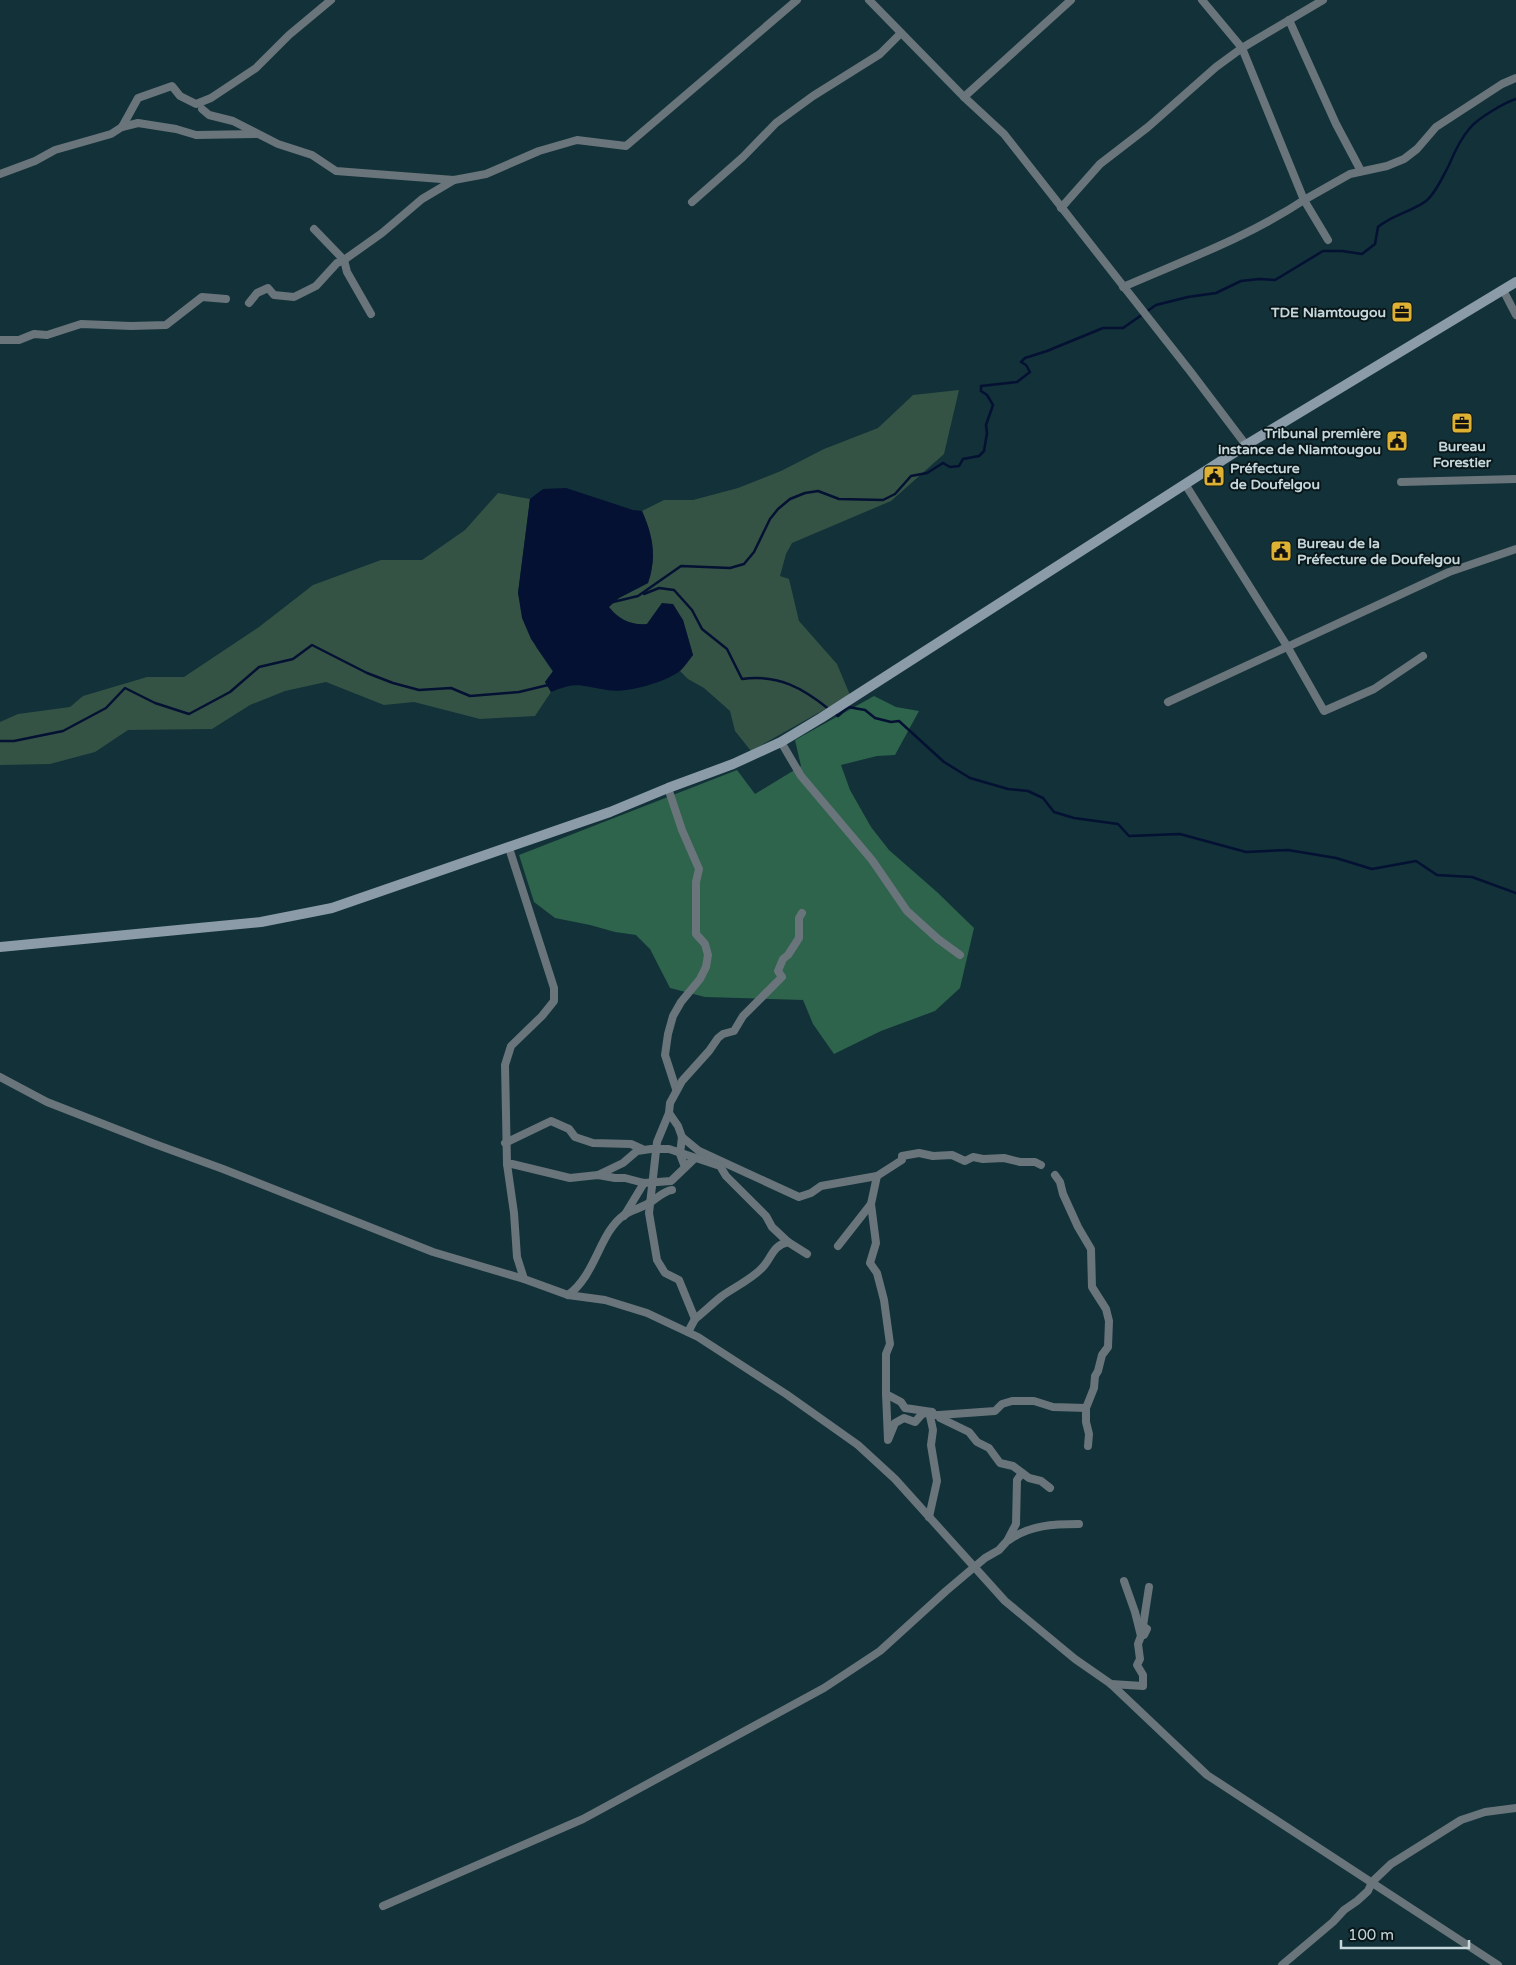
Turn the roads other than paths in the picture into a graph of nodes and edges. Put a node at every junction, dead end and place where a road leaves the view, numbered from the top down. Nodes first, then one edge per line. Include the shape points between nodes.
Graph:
1 (331, 0) edge
2 (797, 0) edge
3 (869, 0) edge
4 (1072, 0) edge
5 (1202, 0) edge
6 (1322, 0) edge
7 (1289, 20) junction
8 (901, 33) junction
9 (1242, 48) junction
10 (1516, 78) edge
11 (964, 97) junction
12 (202, 109) dead end
13 (122, 127) junction
14 (257, 134) junction
15 (1361, 171) junction
16 (0, 174) edge
17 (454, 180) junction
18 (1304, 200) junction
19 (692, 202) dead end
20 (1061, 208) junction
21 (314, 229) dead end
22 (1328, 240) dead end
23 (344, 260) junction
24 (1516, 282) edge
25 (1123, 287) junction
26 (1503, 290) junction
27 (226, 299) dead end
28 (249, 302) dead end
29 (371, 314) dead end
30 (1516, 315) edge
31 (0, 340) edge
32 (1246, 444) junction
33 (1516, 479) edge
34 (1401, 482) dead end
35 (1186, 484) junction
36 (1516, 549) edge
37 (1287, 646) junction
38 (1423, 656) dead end
39 (1168, 702) dead end
40 (781, 742) junction
41 (668, 788) junction
42 (509, 848) junction
43 (802, 913) dead end
44 (0, 947) edge
45 (960, 955) dead end
46 (0, 1076) edge
47 (676, 1089) junction
48 (669, 1114) junction
49 (682, 1137) junction
50 (506, 1143) junction
51 (657, 1145) junction
52 (643, 1150) junction
53 (680, 1154) junction
54 (695, 1158) junction
55 (507, 1164) junction
56 (1041, 1165) dead end
57 (685, 1167) junction
58 (598, 1175) junction
59 (1055, 1175) dead end
60 (877, 1176) junction
61 (653, 1182) junction
62 (644, 1183) junction
63 (672, 1190) dead end
64 (651, 1202) junction
65 (870, 1204) junction
66 (624, 1216) junction
67 (788, 1242) junction
68 (838, 1246) dead end
69 (807, 1254) dead end
70 (524, 1279) junction
71 (568, 1294) junction
72 (695, 1319) junction
73 (688, 1332) junction
74 (886, 1394) junction
75 (1086, 1408) junction
76 (935, 1413) junction
77 (1088, 1446) dead end
78 (1022, 1473) junction
79 (1050, 1488) dead end
80 (928, 1517) junction
81 (1079, 1524) dead end
82 (1007, 1541) junction
83 (974, 1568) junction
84 (1124, 1581) dead end
85 (1149, 1587) dead end
86 (1140, 1636) junction
87 (1111, 1684) junction
88 (1516, 1808) edge
89 (1372, 1882) junction
90 (383, 1906) dead end
91 (1282, 1965) edge
92 (1498, 1965) edge

1 - 13 street via 256,68 211,98 196,104 180,96 172,86 138,98
2 - 17 street via 626,146 577,140 539,151 486,174
3 - 8 street
4 - 11 street
5 - 9 street
6 - 7 street
7 - 9 street
7 - 15 street
8 - 11 street
8 - 19 street via 864,66 812,96 776,123
9 - 18 street
9 - 20 street via 1100,164
10 - 15 street via 1436,126 1404,159
11 - 20 street via 1004,134
12 - 14 street via 209,115 234,121
13 - 14 street via 138,123 196,135
13 - 16 street via 111,134 55,150
14 - 17 street via 312,155 336,171
15 - 18 street
17 - 23 street via 422,199
18 - 22 street
18 - 25 street via 1231,241
20 - 25 street
21 - 23 street
23 - 28 street via 337,263 316,286 294,297 274,295 268,288
23 - 29 street via 347,272
24 - 26 main road
25 - 32 street
26 - 30 street
26 - 32 main road
27 - 31 street via 202,297 166,325 81,324 47,335
32 - 35 main road
33 - 34 street
35 - 37 street
35 - 40 main road
36 - 37 street via 1449,572
37 - 38 street via 1324,710 1374,689
37 - 39 street
40 - 41 main road
40 - 45 street via 801,776 872,860 907,911
41 - 42 main road
41 - 47 street via 699,870 696,934 705,944 708,955 700,979 681,1002 668,1034 665,1055
42 - 44 main road via 324,910 261,922
42 - 50 street via 554,988 554,1001 511,1046 506,1065
43 - 47 street via 799,938 778,971 782,977 743,1016 734,1031 718,1038
46 - 70 street via 47,1102 143,1140 433,1252
47 - 48 street
48 - 49 street
48 - 51 street
49 - 53 street
49 - 60 street via 699,1151 799,1198 821,1186
50 - 52 street via 551,1121 569,1129 575,1137 593,1144 631,1144
50 - 55 street
51 - 52 street
51 - 53 street
51 - 61 street
52 - 58 street
53 - 54 street
53 - 57 street
54 - 57 street
54 - 67 street via 720,1166
55 - 58 street via 570,1178
55 - 70 street via 517,1257
56 - 60 street via 1004,1158 973,1157 965,1161 952,1155 919,1153 902,1156 902,1160
57 - 61 street via 672,1181
58 - 62 street
59 - 75 street via 1091,1249 1092,1287 1106,1309 1109,1321 1108,1347 1102,1355
60 - 65 street
61 - 62 street
61 - 64 street
62 - 66 street
63 - 64 street
64 - 66 street
64 - 72 street via 649,1213 657,1260 665,1273 679,1280
65 - 68 street
65 - 74 street via 876,1243 870,1263 877,1273 884,1300 890,1344 886,1354
66 - 71 street via 613,1228 590,1270 576,1289
67 - 69 street
67 - 72 street via 777,1246 764,1267
70 - 71 street
71 - 73 street via 605,1300 647,1313
72 - 73 street
73 - 80 street via 786,1394 858,1445 895,1479
74 - 76 street via 905,1408
74 - 76 street via 888,1440 895,1423 904,1418 915,1422 922,1414
75 - 76 street via 1053,1408 1034,1401 1002,1404 995,1411
75 - 77 street
76 - 78 street via 969,1432 977,1442 989,1448 1000,1463 1013,1466
76 - 80 street via 930,1416 936,1481
78 - 79 street
78 - 82 street via 1017,1480 1016,1524
80 - 83 street
81 - 82 street via 1048,1524 1019,1533
82 - 83 street
83 - 87 street via 1004,1601
83 - 90 street via 880,1652 824,1688 583,1819
84 - 86 street
85 - 86 street via 1143,1626 1147,1629
86 - 87 street via 1137,1665 1143,1675 1143,1686
87 - 89 street via 1207,1775
88 - 89 street via 1485,1812 1461,1820 1392,1864
89 - 91 street via 1368,1891
89 - 92 street

